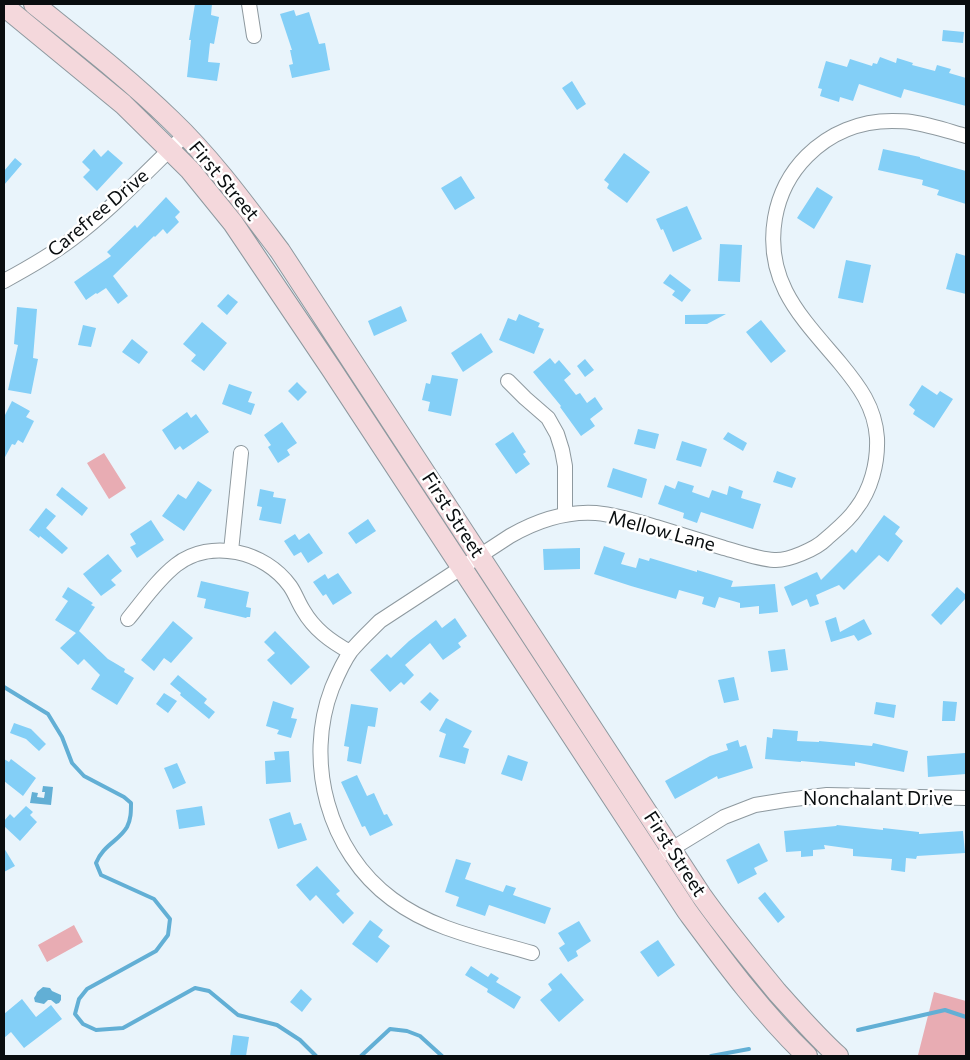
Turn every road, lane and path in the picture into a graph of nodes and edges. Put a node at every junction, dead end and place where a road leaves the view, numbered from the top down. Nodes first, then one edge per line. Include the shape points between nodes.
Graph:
1 (34, 4) edge
2 (249, 4) edge
3 (4, 6) edge
4 (254, 36) dead end
5 (185, 135) junction
6 (966, 136) edge
7 (170, 150) junction
8 (4, 280) edge
9 (508, 380) dead end
10 (241, 453) dead end
11 (565, 515) junction
12 (231, 551) junction
13 (479, 556) junction
14 (461, 568) junction
15 (128, 619) dead end
16 (350, 652) junction
17 (966, 798) edge
18 (671, 850) junction
19 (654, 860) junction
20 (532, 953) dead end
21 (807, 1056) edge
22 (838, 1056) edge

1 - 5 main road, First Street via 116,70
2 - 4 street
3 - 7 main road, First Street via 124,104
5 - 7 street, Carefree Drive
5 - 13 main road, First Street via 238,195 280,251
6 - 11 street, Mellow Lane via 910,121 878,121 844,130 801,162 790,178 777,210 773,245 778,273 789,299 862,391 877,437 876,462 870,485 857,508 842,525 824,542 803,554 776,560 617,516 593,513
7 - 8 street, Carefree Drive via 72,239 39,262
7 - 14 main road, First Street via 233,223
9 - 11 street via 548,418 557,434 565,466
10 - 12 street
11 - 13 street, Mellow Lane via 526,527
12 - 15 street via 202,553 177,564 161,578
12 - 16 street via 256,558 276,571 315,627
13 - 14 street, Mellow Lane
13 - 18 main road, First Street
14 - 16 street, Mellow Lane via 380,621
14 - 19 main road, First Street
16 - 20 street, Mellow Lane via 328,698 320,750 326,798 334,824 347,848 375,885 413,914 447,929
17 - 18 street, Nonchalant Drive via 827,795 770,803 724,817
18 - 19 street, Nonchalant Drive
18 - 22 main road, First Street via 727,930 798,1016
19 - 21 main road, First Street via 719,955

